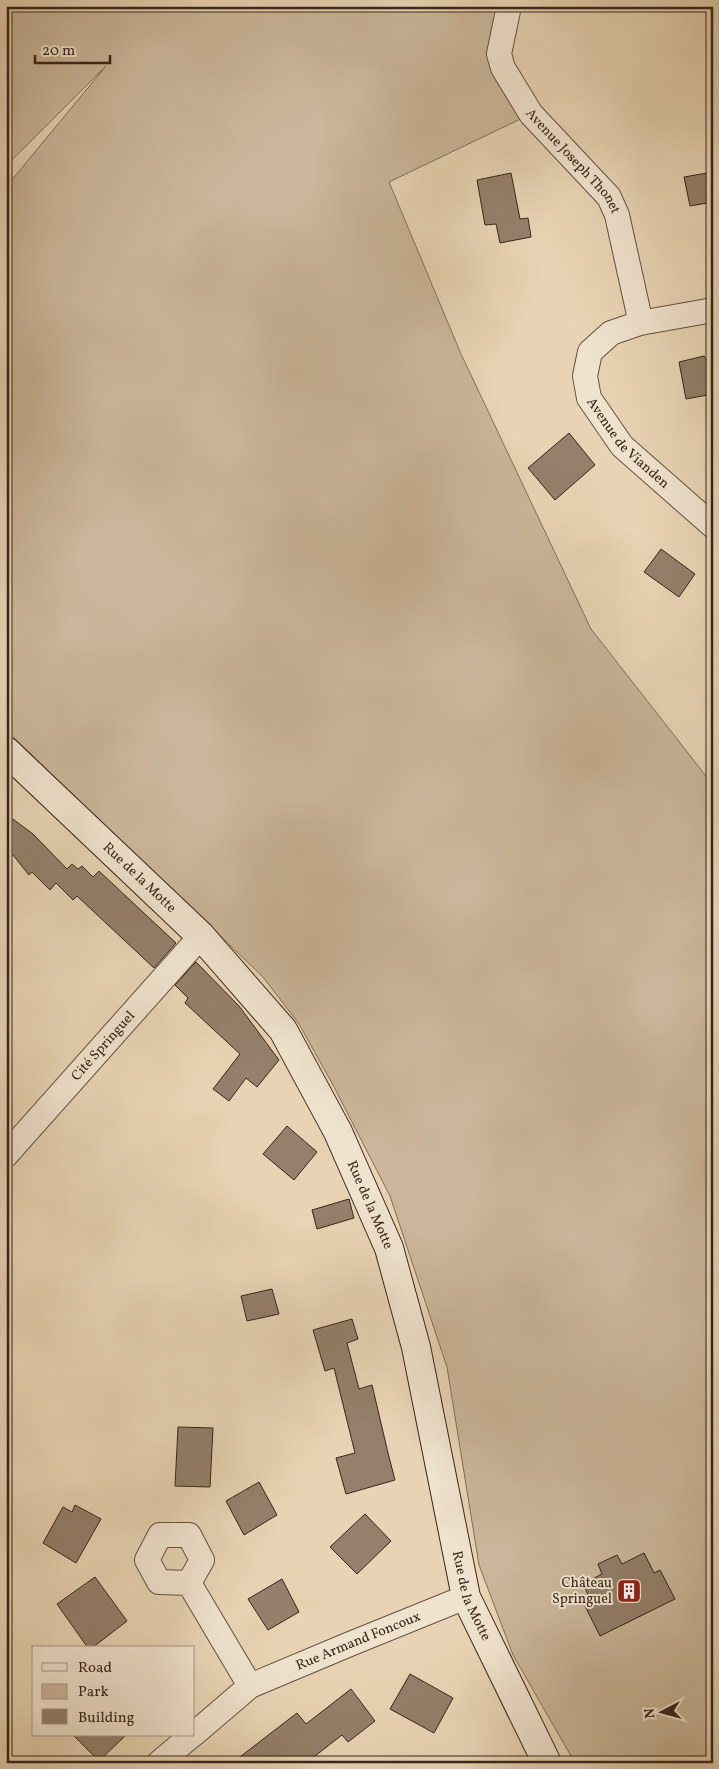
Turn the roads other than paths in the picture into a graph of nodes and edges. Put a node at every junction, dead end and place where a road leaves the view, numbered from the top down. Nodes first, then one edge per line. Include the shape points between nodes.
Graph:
1 (509, 6) edge
2 (713, 310) edge
3 (640, 323) junction
4 (713, 526) edge
5 (6, 751) edge
6 (201, 936) junction
7 (6, 1155) edge
8 (189, 1583) dead end
9 (466, 1597) junction
10 (250, 1686) junction
11 (195, 1732) edge
12 (191, 1736) edge
13 (159, 1763) edge
14 (547, 1763) edge

1 - 3 street, Avenue Joseph Thonet via 499,54 503,68 531,114 609,197 617,215
2 - 3 street, Avenue de Vianden
3 - 4 street, Avenue de Vianden via 611,333 590,352 585,376 589,398 622,446
5 - 6 street, Rue de la Motte
6 - 7 street, Cité Springuel
6 - 9 street, Rue de la Motte via 283,1030 338,1132 389,1248 416,1347
8 - 10 street
9 - 10 street, Rue Armand Foncoux
9 - 14 street, Rue de la Motte
10 - 11 street, Rue Armand Foncoux
12 - 13 street, Rue Armand Foncoux

